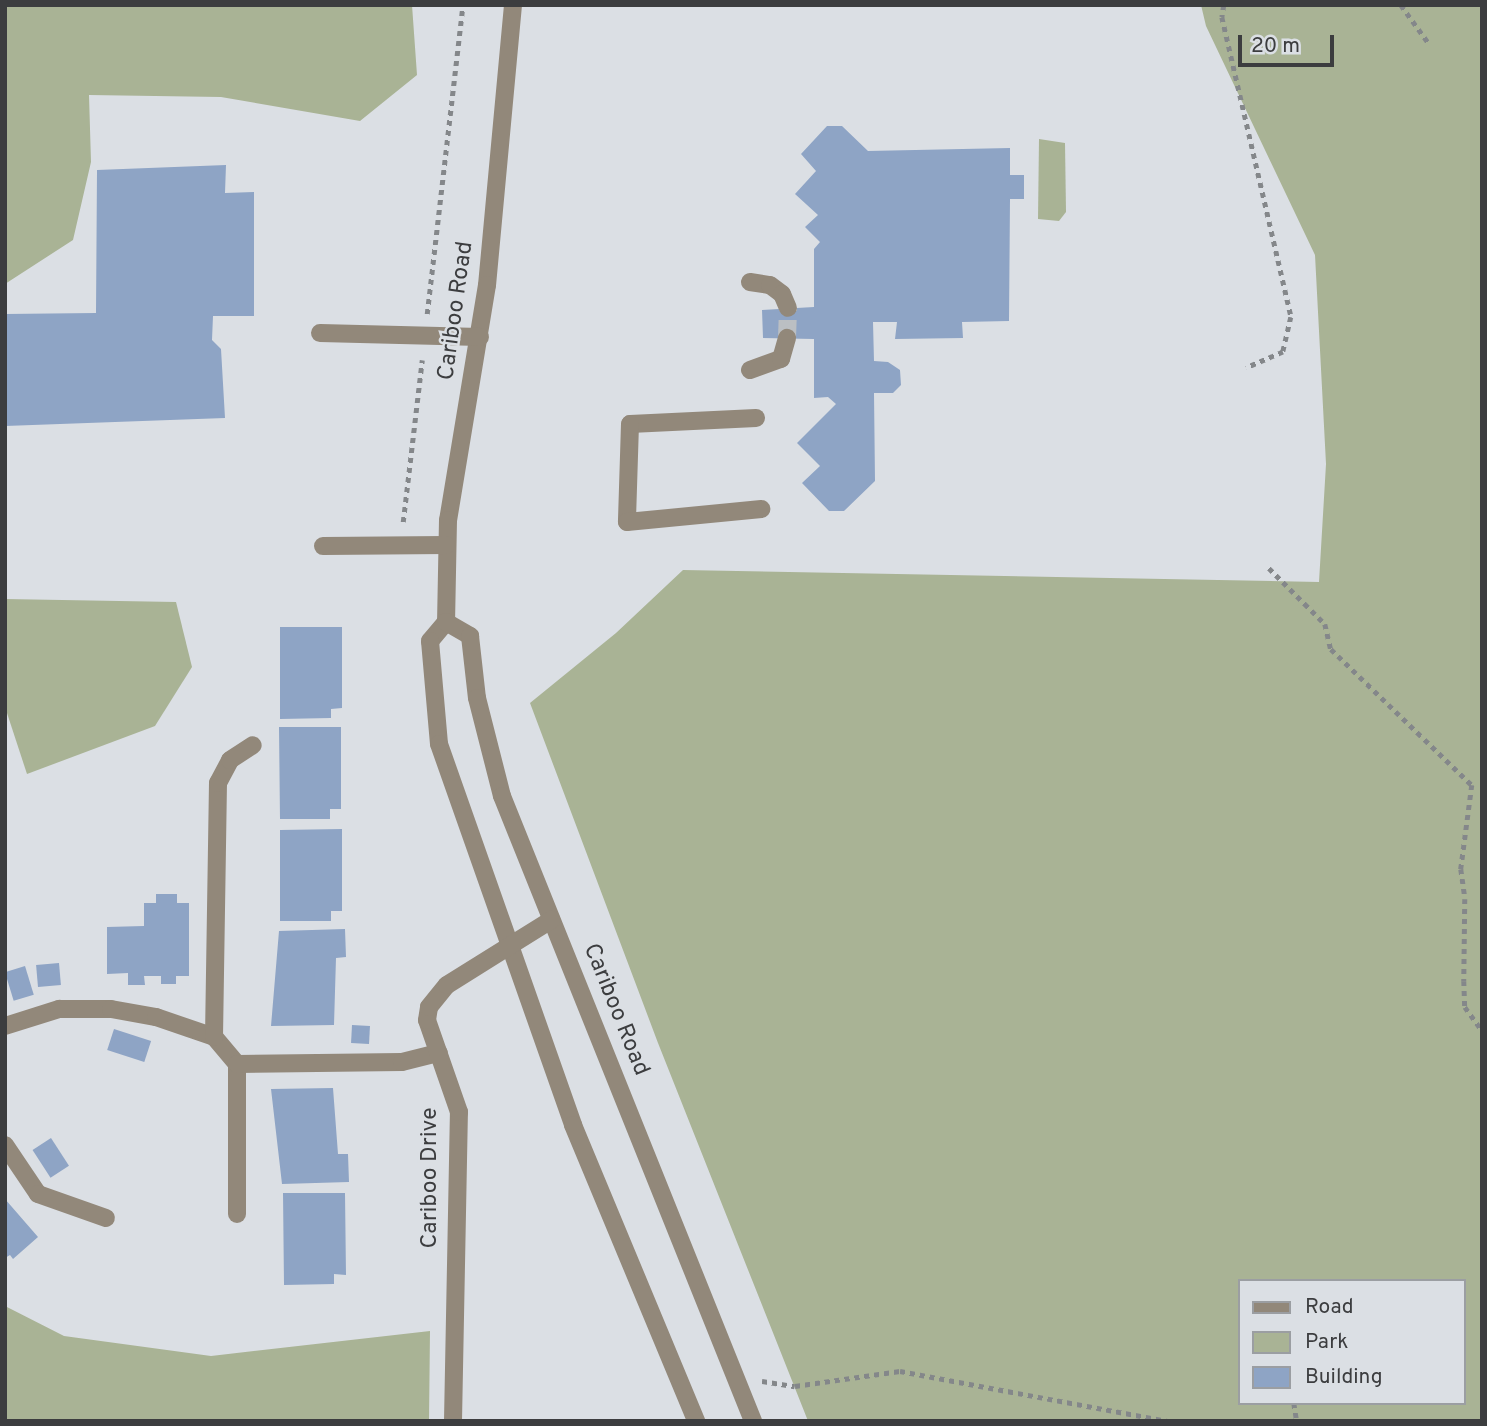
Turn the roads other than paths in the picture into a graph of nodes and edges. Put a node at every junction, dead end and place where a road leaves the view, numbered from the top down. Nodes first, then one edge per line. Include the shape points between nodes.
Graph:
1 (513, 5) edge
2 (750, 282) dead end
3 (788, 308) dead end
4 (320, 333) dead end
5 (480, 337) junction
6 (786, 338) tunnel mouth
7 (750, 370) dead end
8 (756, 418) dead end
9 (761, 509) dead end
10 (446, 545) junction
11 (323, 546) dead end
12 (446, 622) junction
13 (253, 745) dead end
14 (551, 920) junction
15 (508, 945) junction
16 (5, 1026) edge
17 (214, 1037) junction
18 (439, 1053) junction
19 (237, 1064) junction
20 (5, 1145) edge
21 (237, 1214) dead end
22 (106, 1218) dead end
23 (453, 1421) edge
24 (696, 1421) edge
25 (753, 1421) edge

1 - 5 street, Cariboo Road
2 - 3 street via 770,285 782,294
4 - 5 street
5 - 10 street, Cariboo Road
6 - 7 street via 781,359
8 - 9 street via 630,424 627,522
10 - 11 street
10 - 12 street, Cariboo Road
12 - 14 street, Cariboo Road via 470,636 477,698 502,796
12 - 15 street, Cariboo Road via 430,640 439,744
13 - 17 street via 230,760 218,783
14 - 15 street, Cariboo Drive
14 - 25 street, Cariboo Road
15 - 18 street, Cariboo Drive via 435,996 427,1020
15 - 24 street, Cariboo Road via 573,1125
16 - 17 street via 59,1009 111,1009 156,1017
17 - 19 street
18 - 19 street via 402,1062
18 - 23 street, Cariboo Drive via 459,1112
19 - 21 street
20 - 22 street via 38,1194

